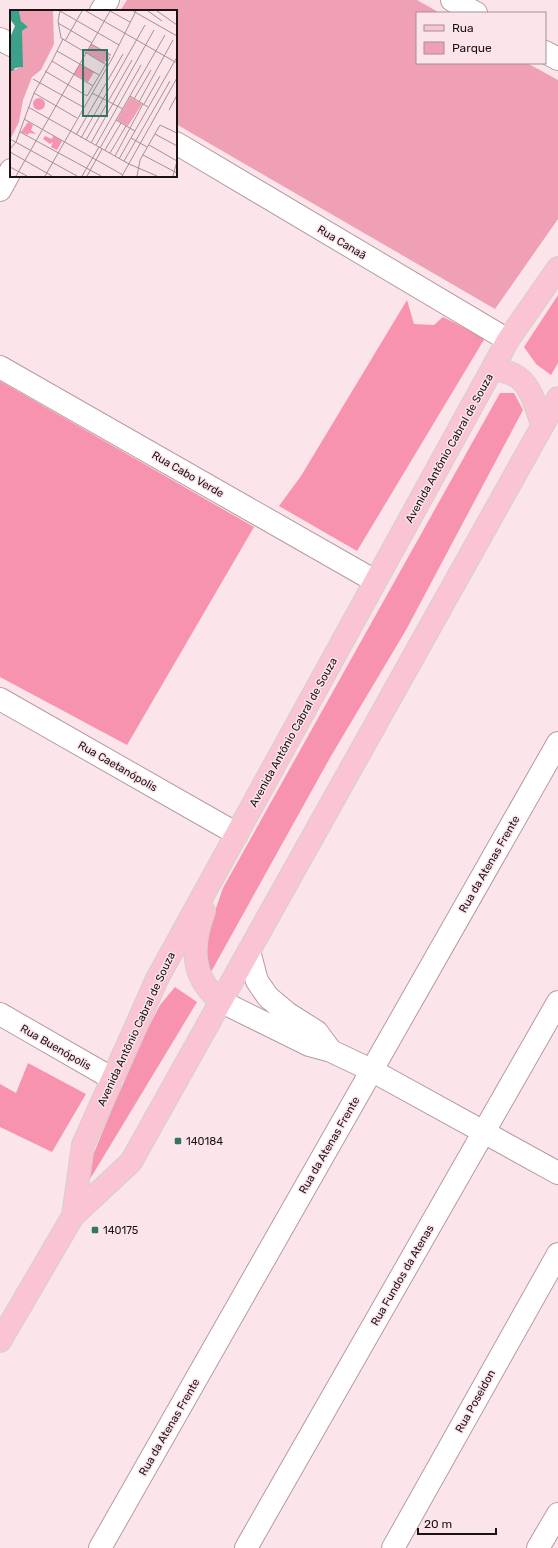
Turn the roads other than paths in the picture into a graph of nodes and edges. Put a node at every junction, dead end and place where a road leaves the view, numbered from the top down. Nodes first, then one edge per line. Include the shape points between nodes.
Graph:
1 (108, 0) edge
2 (452, 0) edge
3 (103, 10) edge
4 (474, 12) edge
5 (0, 39) edge
6 (10, 44) edge
7 (546, 53) edge
8 (558, 59) edge
9 (177, 145) edge
10 (10, 172) edge
11 (0, 190) edge
12 (558, 268) edge
13 (508, 340) junction
14 (0, 367) edge
15 (493, 369) junction
16 (558, 398) edge
17 (542, 424) junction
18 (375, 581) junction
19 (0, 699) edge
20 (558, 743) edge
21 (237, 834) junction
22 (212, 879) junction
23 (249, 950) junction
24 (220, 1001) junction
25 (558, 1002) edge
26 (0, 1014) edge
27 (331, 1051) junction
28 (371, 1070) junction
29 (113, 1079) junction
30 (484, 1132) junction
31 (558, 1173) edge
32 (73, 1216) junction
33 (558, 1254) edge
34 (0, 1341) edge
35 (558, 1514) edge
36 (100, 1548) edge
37 (246, 1548) edge
38 (393, 1548) edge
39 (538, 1548) edge

1 - 3 street
2 - 4 street
5 - 6 street
7 - 8 street
9 - 13 street, Rua Canaã
10 - 11 street
12 - 13 main road, Avenida Antônio Cabral de Souza
13 - 15 main road, Avenida Antônio Cabral de Souza
14 - 18 street, Rua Cabo Verde
15 - 17 main road via 506,371 522,380 531,394
15 - 18 main road, Avenida Antônio Cabral de Souza
16 - 17 main road, Avenida Antônio Cabral de Souza
17 - 23 main road, Avenida Antônio Cabral de Souza
18 - 21 main road, Avenida Antônio Cabral de Souza
19 - 21 street, Rua Caetanópolis
20 - 28 street, Rua da Atenas Frente
21 - 22 main road, Avenida Antônio Cabral de Souza
22 - 24 main road via 197,932 196,960 206,987
22 - 29 main road, Avenida Antônio Cabral de Souza via 157,978
23 - 24 main road, Avenida Antônio Cabral de Souza
23 - 27 street via 257,981 268,998 317,1032
24 - 27 street via 309,1045
24 - 32 main road, Avenida Antônio Cabral de Souza via 131,1162
25 - 30 street, Rua Fundos da Atenas
26 - 29 street, Rua Buenópolis
27 - 28 street
28 - 30 street
28 - 36 street, Rua da Atenas Frente
29 - 32 main road, Avenida Antônio Cabral de Souza via 83,1145
30 - 31 street
30 - 37 street, Rua Fundos da Atenas
32 - 34 main road, Avenida Antônio Cabral de Souza
33 - 38 street, Rua Poseidon
35 - 39 street

